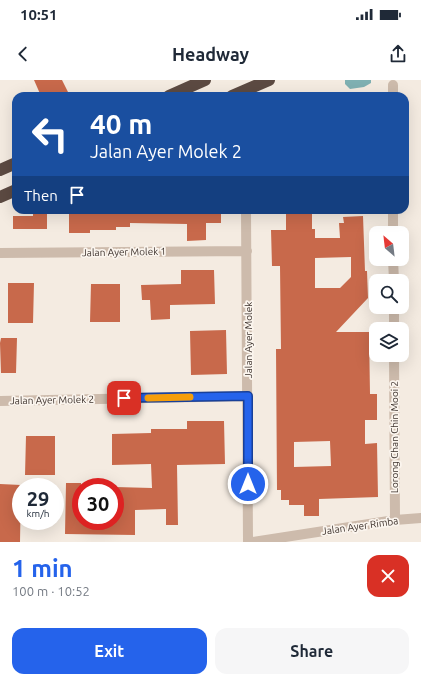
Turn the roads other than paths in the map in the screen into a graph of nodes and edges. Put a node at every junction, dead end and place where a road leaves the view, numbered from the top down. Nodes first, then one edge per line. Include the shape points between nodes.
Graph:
1 (206, 80) edge
2 (269, 80) edge
3 (392, 85) dead end
4 (178, 92) edge
5 (241, 92) edge
6 (393, 92) edge
7 (12, 165) edge
8 (0, 170) edge
9 (12, 192) edge
10 (0, 197) edge
11 (246, 214) edge
12 (393, 214) edge
13 (393, 226) edge
14 (247, 250) junction
15 (0, 253) edge
16 (394, 362) edge
17 (248, 396) junction
18 (0, 401) edge
19 (421, 518) edge
20 (395, 520) junction
21 (248, 542) edge
22 (253, 542) edge

1 - 4 highway
2 - 5 highway
3 - 6 street
7 - 8 highway
9 - 10 highway
11 - 14 street, Jalan Ayer Molek
12 - 13 street
14 - 15 street, Jalan Ayer Molek 1
14 - 17 street, Jalan Ayer Molek
16 - 20 street, Lorong Chan Chin Mooi 2
17 - 18 street, Jalan Ayer Molek 2
17 - 21 street, Jalan Ayer Molek
19 - 20 street, Jalan Ayer Rimba
20 - 22 street, Jalan Ayer Rimba

